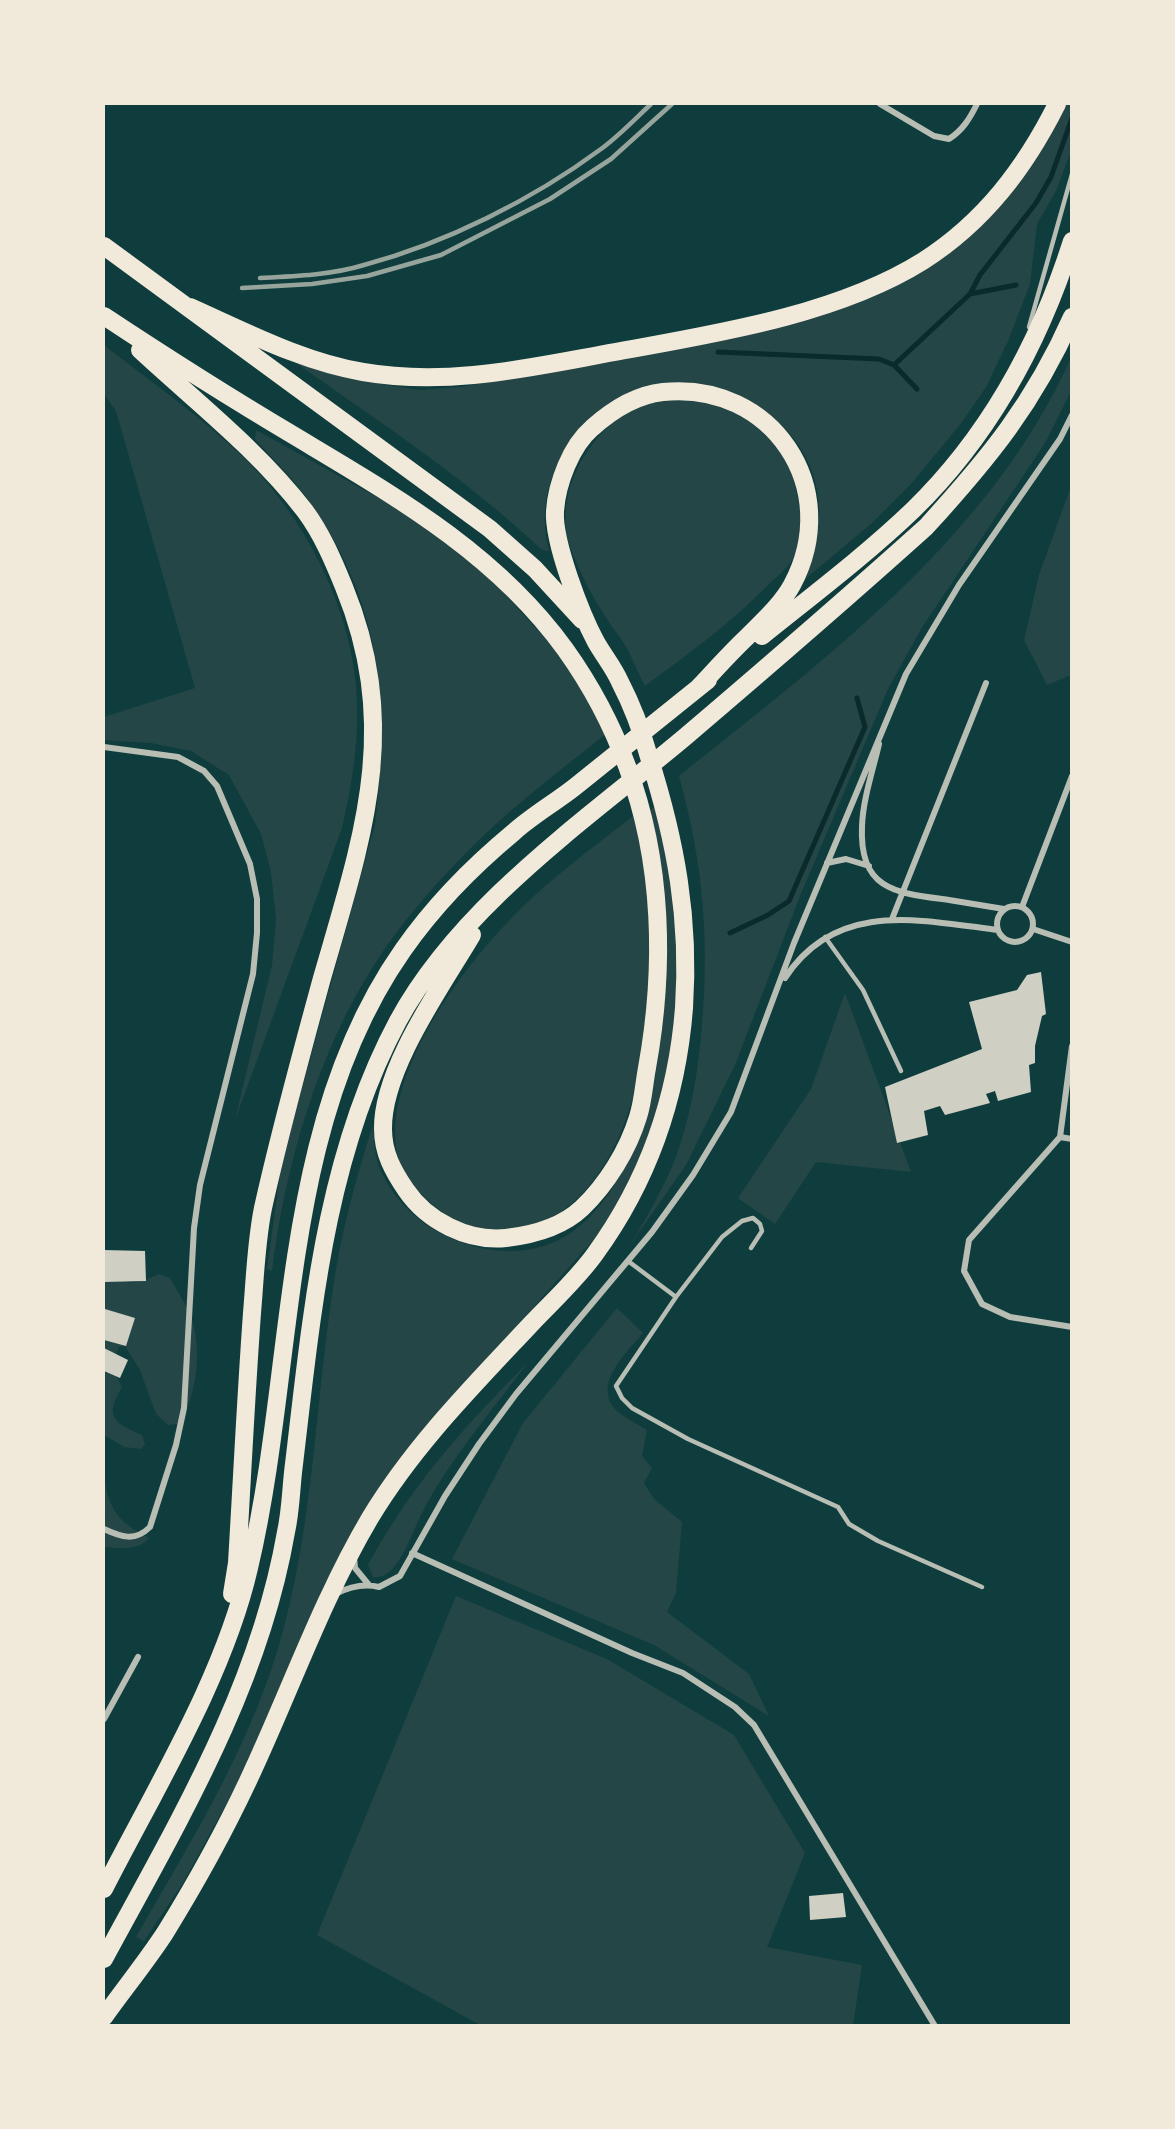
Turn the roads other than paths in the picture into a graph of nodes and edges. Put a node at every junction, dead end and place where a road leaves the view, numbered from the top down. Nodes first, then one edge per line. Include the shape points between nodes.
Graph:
1 (880, 104) edge
2 (977, 104) edge
3 (1057, 104) edge
4 (1071, 174) edge
5 (1071, 242) edge
6 (104, 246) edge
7 (190, 307) junction
8 (104, 316) edge
9 (1071, 317) edge
10 (1026, 333) dead end
11 (1017, 354) dead end
12 (1071, 415) edge
13 (990, 417) junction
14 (589, 628) junction
15 (986, 683) dead end
16 (699, 687) junction
17 (882, 726) junction
18 (104, 747) edge
19 (1071, 776) edge
20 (827, 863) junction
21 (869, 866) junction
22 (903, 893) junction
23 (495, 899) junction
24 (1022, 907) junction
25 (1004, 909) junction
26 (892, 919) junction
27 (1033, 929) junction
28 (998, 930) junction
29 (825, 938) junction
30 (1071, 942) edge
31 (780, 986) junction
32 (1071, 1046) edge
33 (901, 1071) dead end
34 (1060, 1137) junction
35 (1071, 1139) edge
36 (751, 1248) dead end
37 (628, 1261) junction
38 (676, 1297) junction
39 (1071, 1327) edge
40 (104, 1529) edge
41 (353, 1548) junction
42 (412, 1553) junction
43 (369, 1584) junction
44 (982, 1587) dead end
45 (330, 1596) junction
46 (138, 1657) dead end
47 (208, 1686) junction
48 (104, 1719) edge
49 (104, 1889) edge
50 (104, 1959) edge
51 (104, 2017) edge
52 (935, 2025) edge

1 - 2 street via 934,136 949,139 971,118
3 - 7 highway via 1035,147 1006,187 963,232 923,261 873,288 812,310 661,343 483,375 433,379 362,372 324,363
4 - 10 lane
5 - 13 highway via 1037,334
6 - 7 highway
7 - 14 highway via 490,529 535,569
8 - 23 highway via 459,540 513,589 564,647 596,696 627,766 648,843 659,932 653,1034 638,1117 618,1164 580,1210 542,1231 496,1239 469,1234 424,1212 391,1169 382,1127 389,1091 410,1043 433,997
8 - 47 highway via 236,437 306,512 329,549 356,615 370,677 374,736 368,806 262,1212 237,1563
9 - 23 highway via 1026,406 983,465 940,512 873,575
11 - 13 lane
12 - 17 street via 1060,439 933,625
13 - 16 highway via 914,508 863,555
14 - 16 highway via 559,546 555,511 567,462 585,433 621,405 657,392 697,391 741,405 776,431 800,464 810,502 808,544 792,586 770,616
14 - 41 highway via 620,681 646,748 671,827 683,892 684,1004 670,1101 649,1159 624,1210 591,1260 415,1452
15 - 22 street
16 - 47 highway via 573,789 514,831 450,894 402,951 365,1017 340,1074 305,1197 274,1438 249,1571
17 - 20 street
17 - 21 street via 862,824
18 - 40 street via 178,757 204,771 217,786 250,864 257,899 253,974 200,1185 194,1228 188,1370 176,1445 150,1527 127,1538
19 - 24 street
20 - 21 street via 846,859
20 - 31 street
21 - 22 street via 882,884
22 - 25 street
22 - 26 street
23 - 50 highway via 423,981 373,1072 333,1192 287,1531 268,1608 245,1682 219,1742
24 - 25 street
24 - 27 street via 1030,913
25 - 28 street via 998,919
26 - 28 street
26 - 29 street via 857,925
27 - 28 street via 1026,938 1015,942 1005,939
27 - 30 street
29 - 31 street via 799,957
29 - 33 lane via 863,990
31 - 37 street via 731,1112 693,1174
32 - 34 street
34 - 35 street
34 - 39 street via 969,1240 964,1272 982,1304 1010,1317
36 - 38 lane via 762,1231 753,1218 742,1221 722,1237
37 - 38 lane
37 - 42 street via 479,1444
38 - 44 lane via 616,1386 632,1408 688,1439 838,1507 849,1524 878,1541
41 - 43 street via 355,1568
41 - 45 highway
42 - 43 street via 400,1576 389,1584
42 - 52 street via 683,1673 735,1707 754,1725
43 - 45 street
45 - 51 highway via 244,1788 164,1934
46 - 48 street
47 - 49 highway

